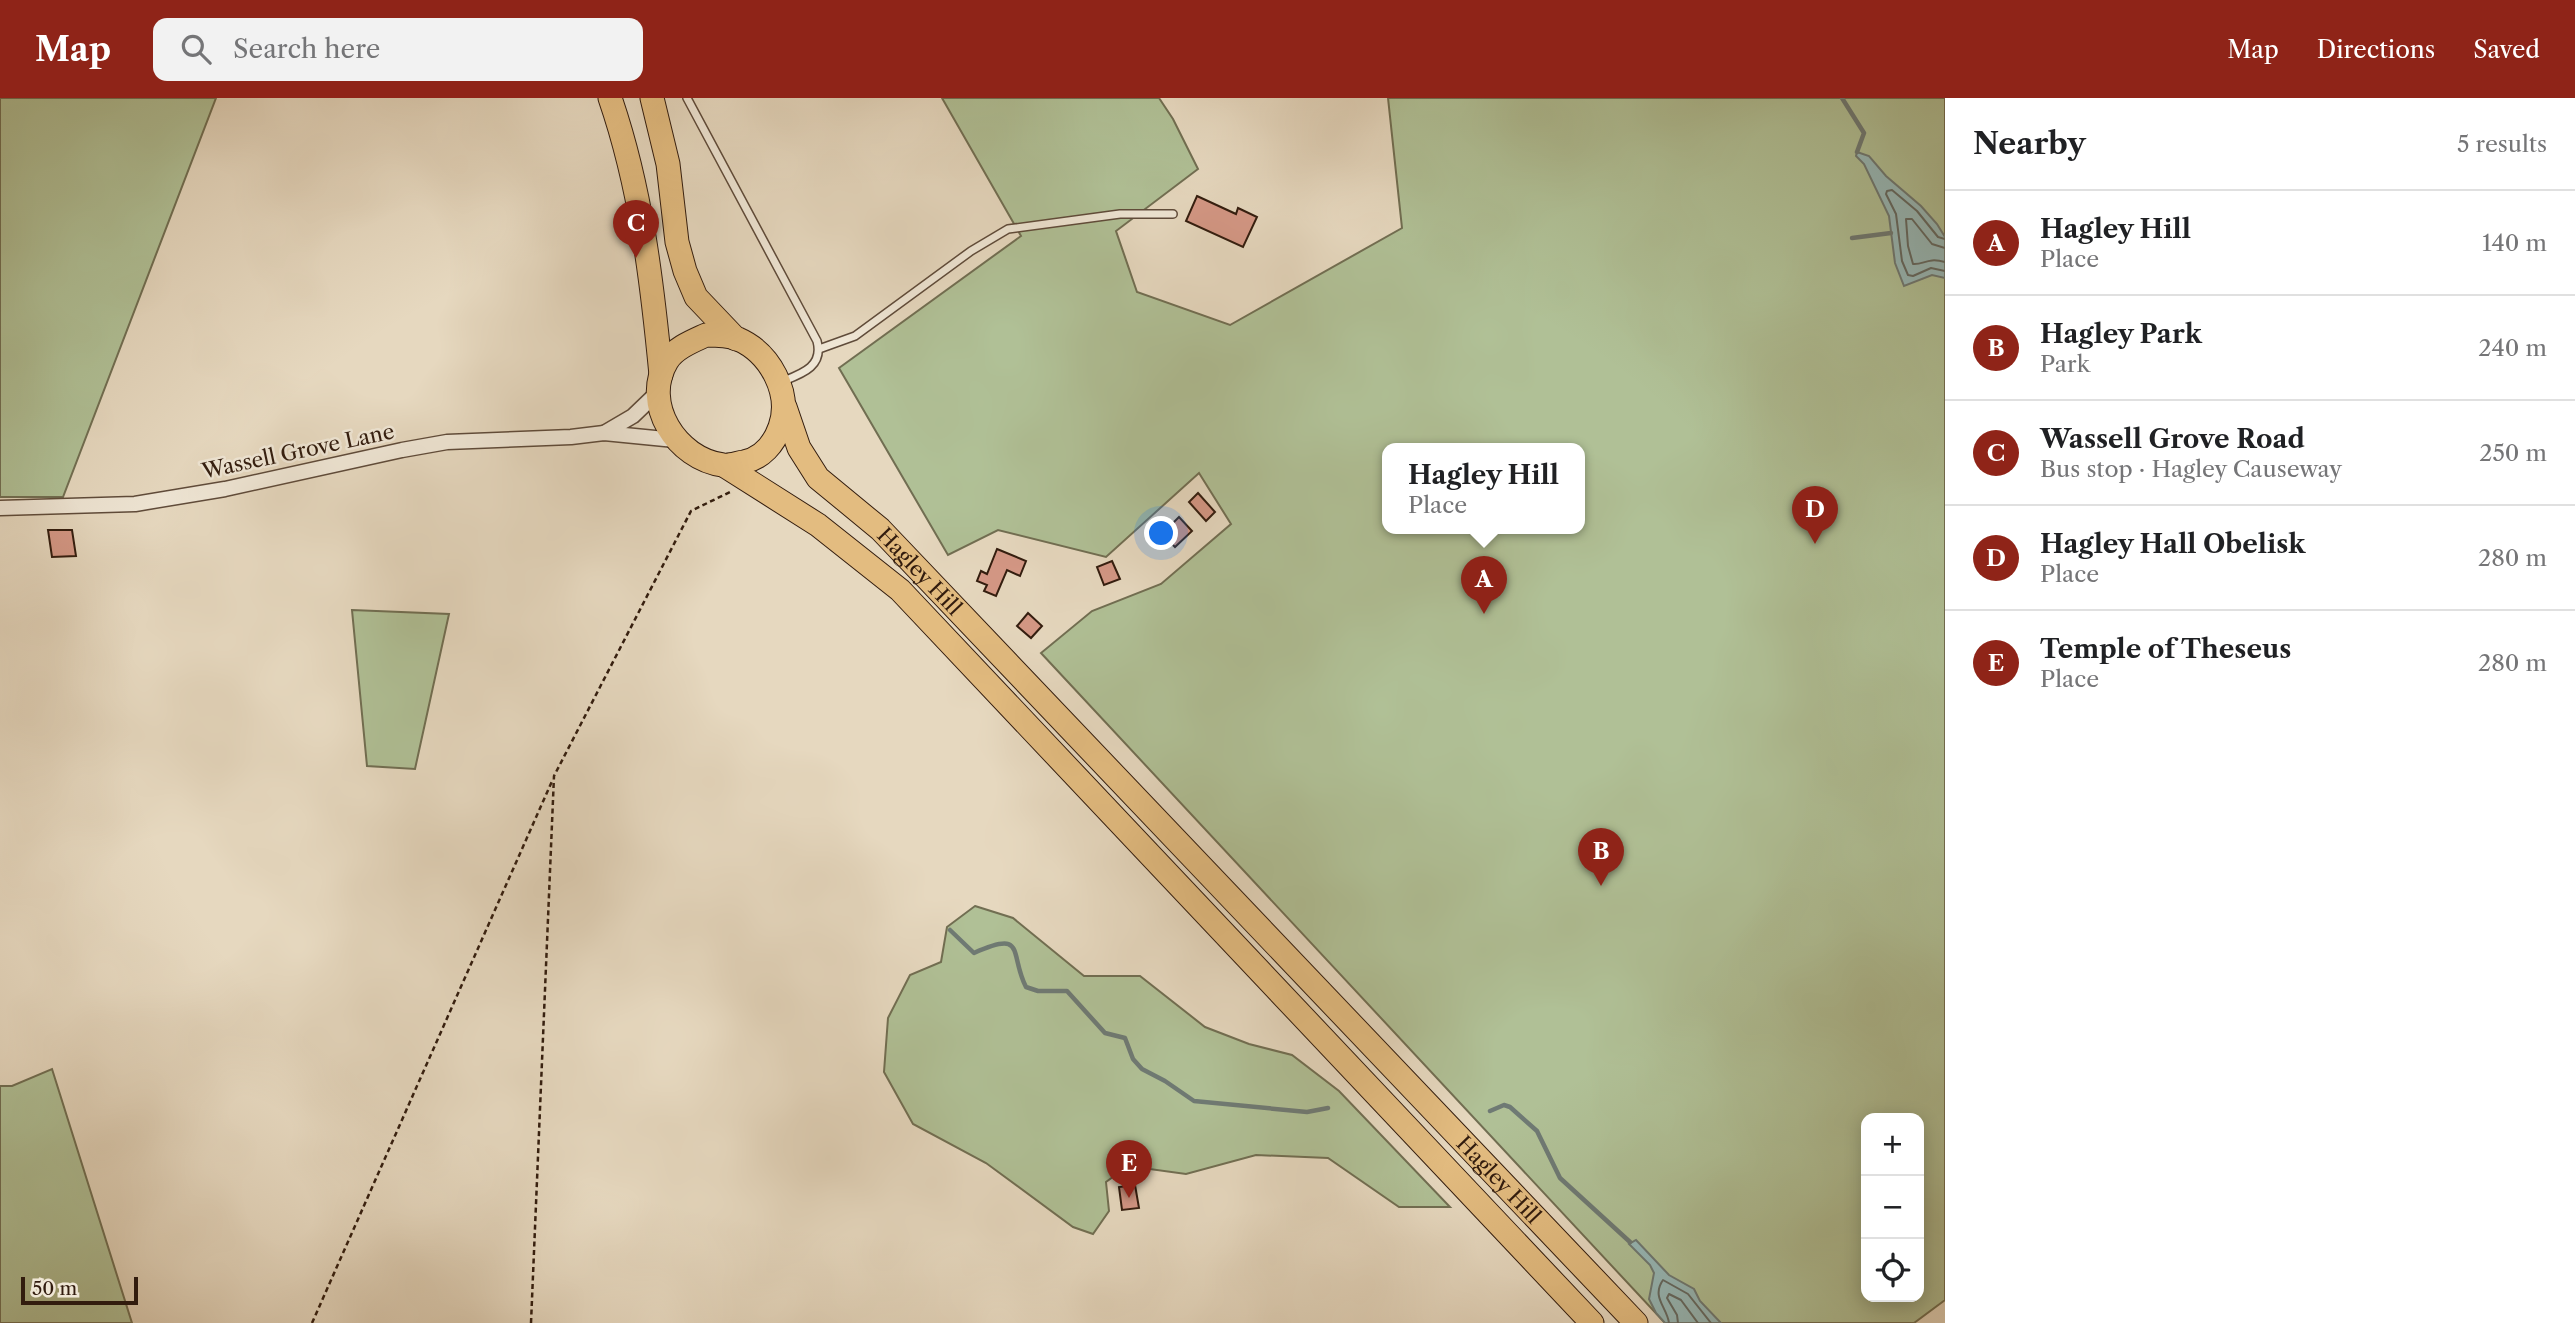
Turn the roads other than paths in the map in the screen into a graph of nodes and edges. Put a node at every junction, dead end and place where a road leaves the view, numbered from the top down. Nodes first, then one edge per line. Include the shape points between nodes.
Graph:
1 (610, 98) edge
2 (652, 98) edge
3 (687, 98) edge
4 (1173, 214) dead end
5 (736, 338) junction
6 (819, 349) junction
7 (659, 383) junction
8 (778, 383) junction
9 (785, 407) junction
10 (604, 433) junction
11 (675, 440) junction
12 (725, 466) junction
13 (0, 508) edge
14 (1592, 1323) edge
15 (1636, 1323) edge

1 - 7 highway via 632,171 651,270
2 - 5 highway via 668,163 685,271 696,297
3 - 6 lane
4 - 6 lane via 1120,214 1007,229 855,336
5 - 7 highway via 706,335 694,340 668,359
5 - 8 highway via 772,367
6 - 8 lane via 811,368
7 - 10 street, Wassell Grove Lane via 633,415
7 - 11 highway via 660,406
8 - 9 highway
9 - 12 highway via 775,439 765,452
9 - 15 highway, Hagley Hill via 799,448 818,478 880,529
10 - 11 street, Wassell Grove Lane
10 - 13 street, Wassell Grove Lane via 447,442 135,504
11 - 12 highway via 700,459
12 - 14 highway, Hagley Hill via 818,525 900,590

